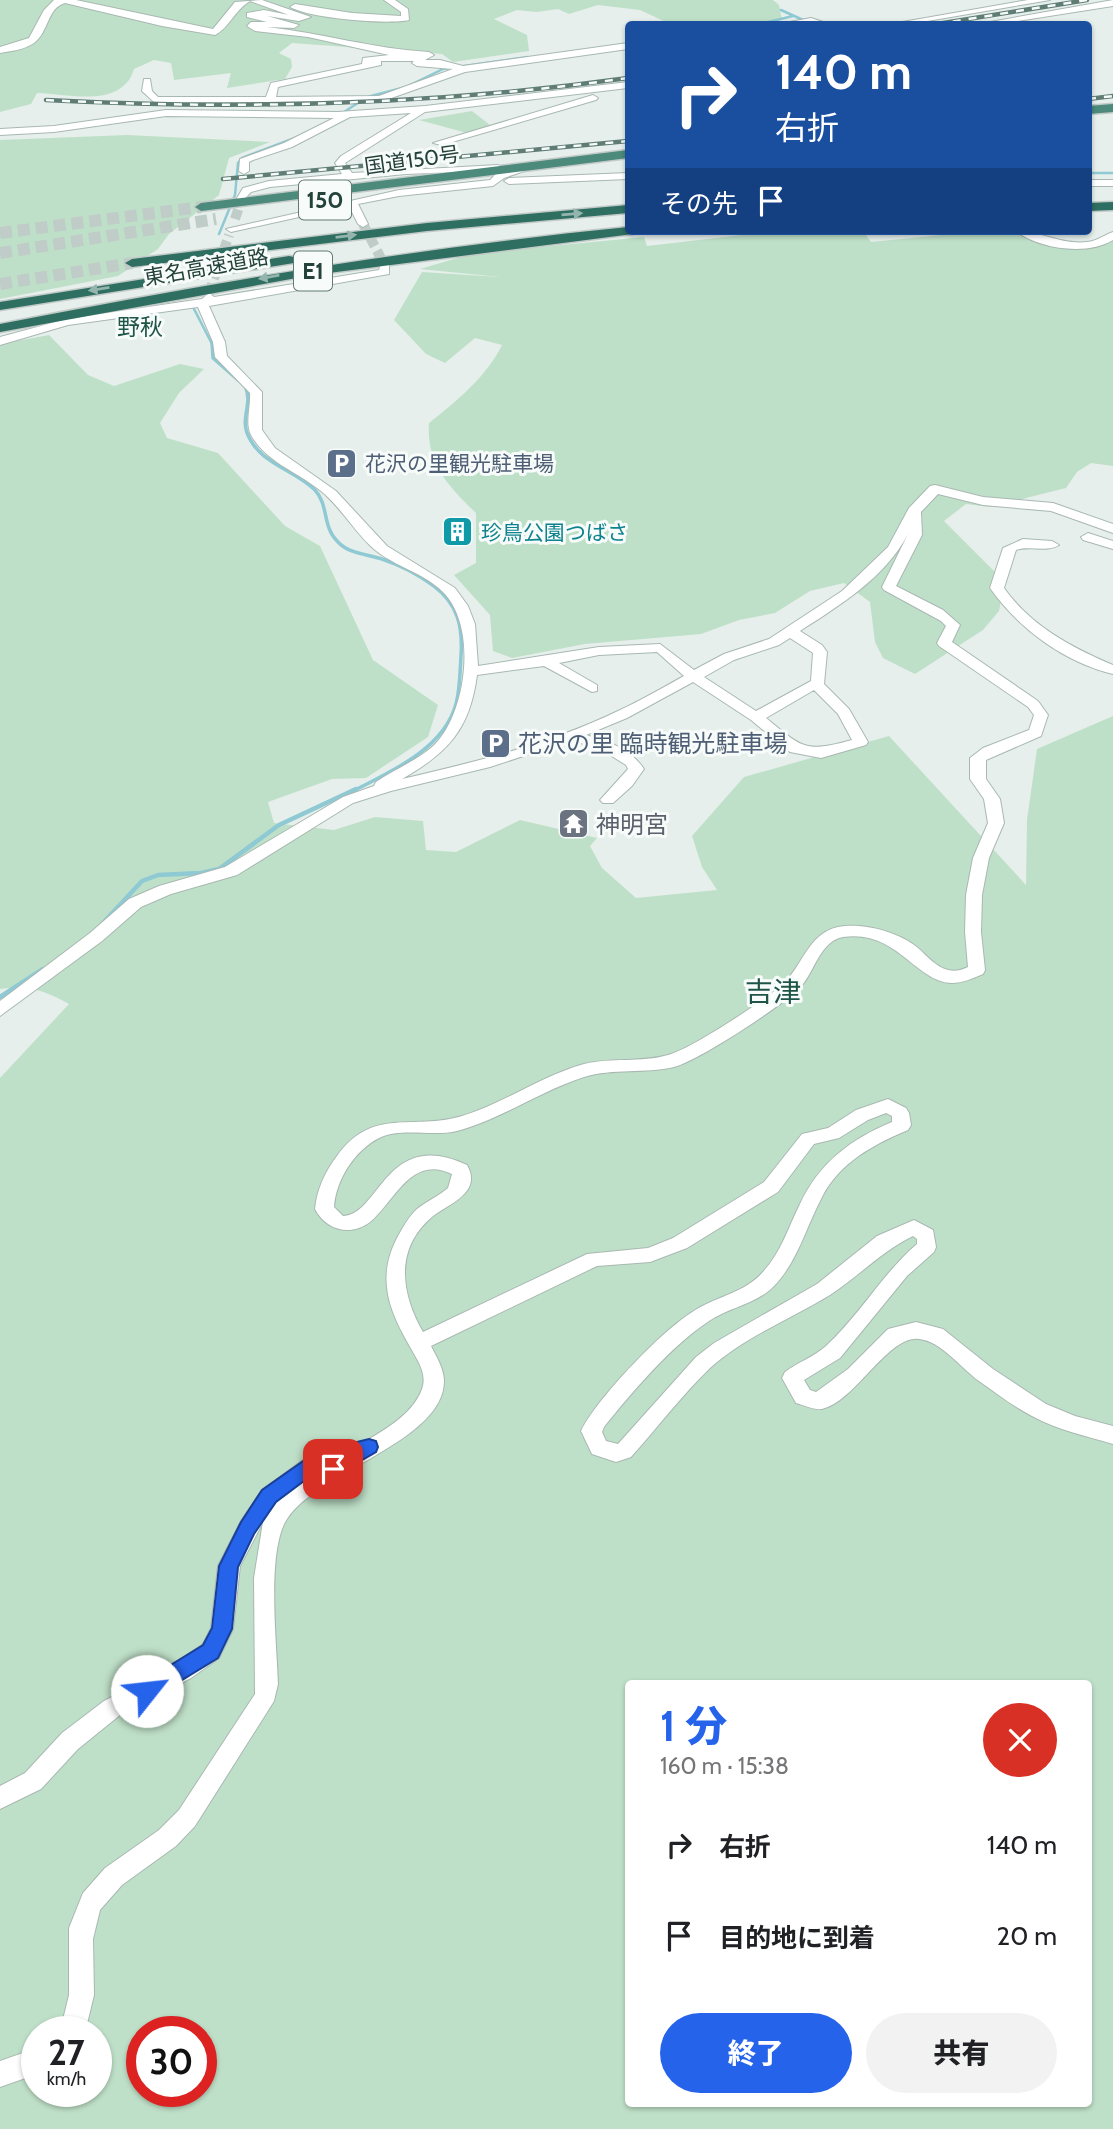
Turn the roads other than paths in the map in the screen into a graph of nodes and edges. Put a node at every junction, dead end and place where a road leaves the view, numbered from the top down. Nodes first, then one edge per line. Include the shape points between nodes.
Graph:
1 (246, 0) edge
2 (253, 0) edge
3 (268, 0) edge
4 (389, 0) edge
5 (1045, 0) edge
6 (1110, 6) edge
7 (915, 21) edge
8 (1005, 21) edge
9 (625, 46) edge
10 (0, 50) edge
11 (366, 63) junction
12 (459, 67) junction
13 (147, 81) dead end
14 (625, 85) edge
15 (625, 86) edge
16 (268, 107) junction
17 (425, 109) junction
18 (1113, 110) edge
19 (1092, 113) edge
20 (350, 114) junction
21 (0, 132) edge
22 (438, 143) dead end
23 (625, 153) edge
24 (625, 159) edge
25 (499, 168) junction
26 (525, 169) junction
27 (244, 171) dead end
28 (349, 176) junction
29 (625, 176) edge
30 (493, 183) junction
31 (1092, 183) edge
32 (1113, 183) edge
33 (1092, 194) edge
34 (1113, 194) edge
35 (242, 198) dead end
36 (352, 202) junction
37 (1113, 205) edge
38 (1092, 206) edge
39 (201, 207) tunnel mouth
40 (625, 209) edge
41 (216, 219) tunnel mouth
42 (625, 222) edge
43 (363, 224) tunnel mouth
44 (232, 228) tunnel mouth
45 (625, 231) edge
46 (1035, 235) edge
47 (1113, 235) edge
48 (132, 263) tunnel mouth
49 (385, 265) dead end
50 (208, 298) junction
51 (0, 306) edge
52 (0, 328) edge
53 (0, 341) edge
54 (914, 511) junction
55 (1113, 529) edge
56 (1088, 537) dead end
57 (1052, 545) dead end
58 (1113, 545) edge
59 (791, 632) junction
60 (546, 661) junction
61 (1113, 670) edge
62 (470, 672) junction
63 (693, 676) junction
64 (817, 683) junction
65 (592, 688) dead end
66 (755, 717) junction
67 (572, 735) junction
68 (425, 753) junction
69 (453, 773) junction
70 (369, 793) junction
71 (608, 800) dead end
72 (0, 1010) edge
73 (418, 1343) junction
74 (1113, 1436) edge
75 (369, 1447) junction
76 (0, 1798) edge
77 (77, 2016) edge
78 (21, 2067) edge
79 (0, 2074) edge

1 - 10 street via 229,9 215,32 57,1 49,7 35,38
2 - 11 street via 306,17 250,15 294,25 252,26 258,29 308,34 392,53 429,55 371,58
3 - 4 street via 323,15 406,18
5 - 7 street
6 - 8 street
9 - 12 street
11 - 12 street
11 - 16 street via 274,85
12 - 16 street via 380,99
13 - 16 street via 155,100
14 - 17 street
15 - 22 street
16 - 20 street
16 - 21 street
17 - 20 street
17 - 28 street via 345,158 340,163
18 - 19 highway
20 - 27 street via 288,145 249,158 244,161
23 - 25 highway, 国道150号 / 150
24 - 26 highway, 国道150号 / 150
25 - 28 street
25 - 39 highway, 国道150号 / 150
26 - 30 street via 500,176
26 - 41 highway, 国道150号 / 150
28 - 35 street via 262,186 247,190
29 - 30 street
30 - 36 street via 399,192
31 - 32 street
33 - 34 highway
36 - 43 street
36 - 44 street
37 - 38 highway
48 -> 40 highway, 東名高速道路 / E1 via 451,224
42 -> 51 highway, 東名高速道路 / E1 via 287,260
45 -> 52 highway, 東名高速道路 / E1 via 274,276
46 - 47 street via 1073,246 1095,245
49 - 50 street via 385,272
50 - 53 street via 67,322
50 - 62 street via 203,305 221,357 256,392 258,436 280,459 330,492 383,550 435,579 461,602 471,624
54 - 55 street via 935,489 962,497 1053,507
54 - 59 street via 894,549 873,571
54 - 73 street via 915,535 889,587 948,619 953,625 944,643 1033,704 1041,715 1036,733 978,758 978,779 992,799 996,823 972,887 976,970 947,976 886,938 856,931 835,933 821,940 795,982 676,1060 584,1070 485,1116 425,1130 377,1131 360,1141 324,1197 324,1209 339,1223 370,1214 391,1184 427,1161 445,1161 461,1170 458,1191 421,1216 400,1252 394,1293
56 - 58 street
57 - 61 street via 1023,543 1010,548 997,587 1028,625 1060,646
59 - 63 street
59 - 64 street via 821,653 824,661
60 - 62 street
60 - 63 street via 599,651 660,648
60 - 65 street
62 - 68 street via 455,728
63 - 66 street
63 - 67 street via 622,715
64 - 66 street
64 - 66 street via 844,712 861,742 821,753 796,749
67 - 69 street
67 - 71 street via 634,764 633,775
68 - 69 street via 432,766
68 - 70 street
69 - 70 street
70 - 72 street via 325,812 231,871 135,903
73 - 74 street via 594,1259 650,1255 680,1243 771,1186 808,1139 832,1133 888,1106 901,1113 902,1125 873,1136 830,1173 815,1191 790,1252 765,1283 688,1325 603,1412 592,1431 599,1448 624,1451 720,1349 824,1289 884,1241 914,1227 926,1235 927,1247 904,1265 831,1354 792,1378 803,1397 819,1401 835,1392 895,1335 916,1330 936,1335 1039,1410
73 - 75 street via 435,1375 433,1390 416,1418
75 - 76 street via 322,1457 269,1496 229,1566 222,1629 211,1651 112,1708 70,1741 33,1781
75 - 77 street via 313,1479 278,1513 269,1544 263,1599 266,1693 178,1828 135,1857 102,1889 84,1916
78 - 79 street

